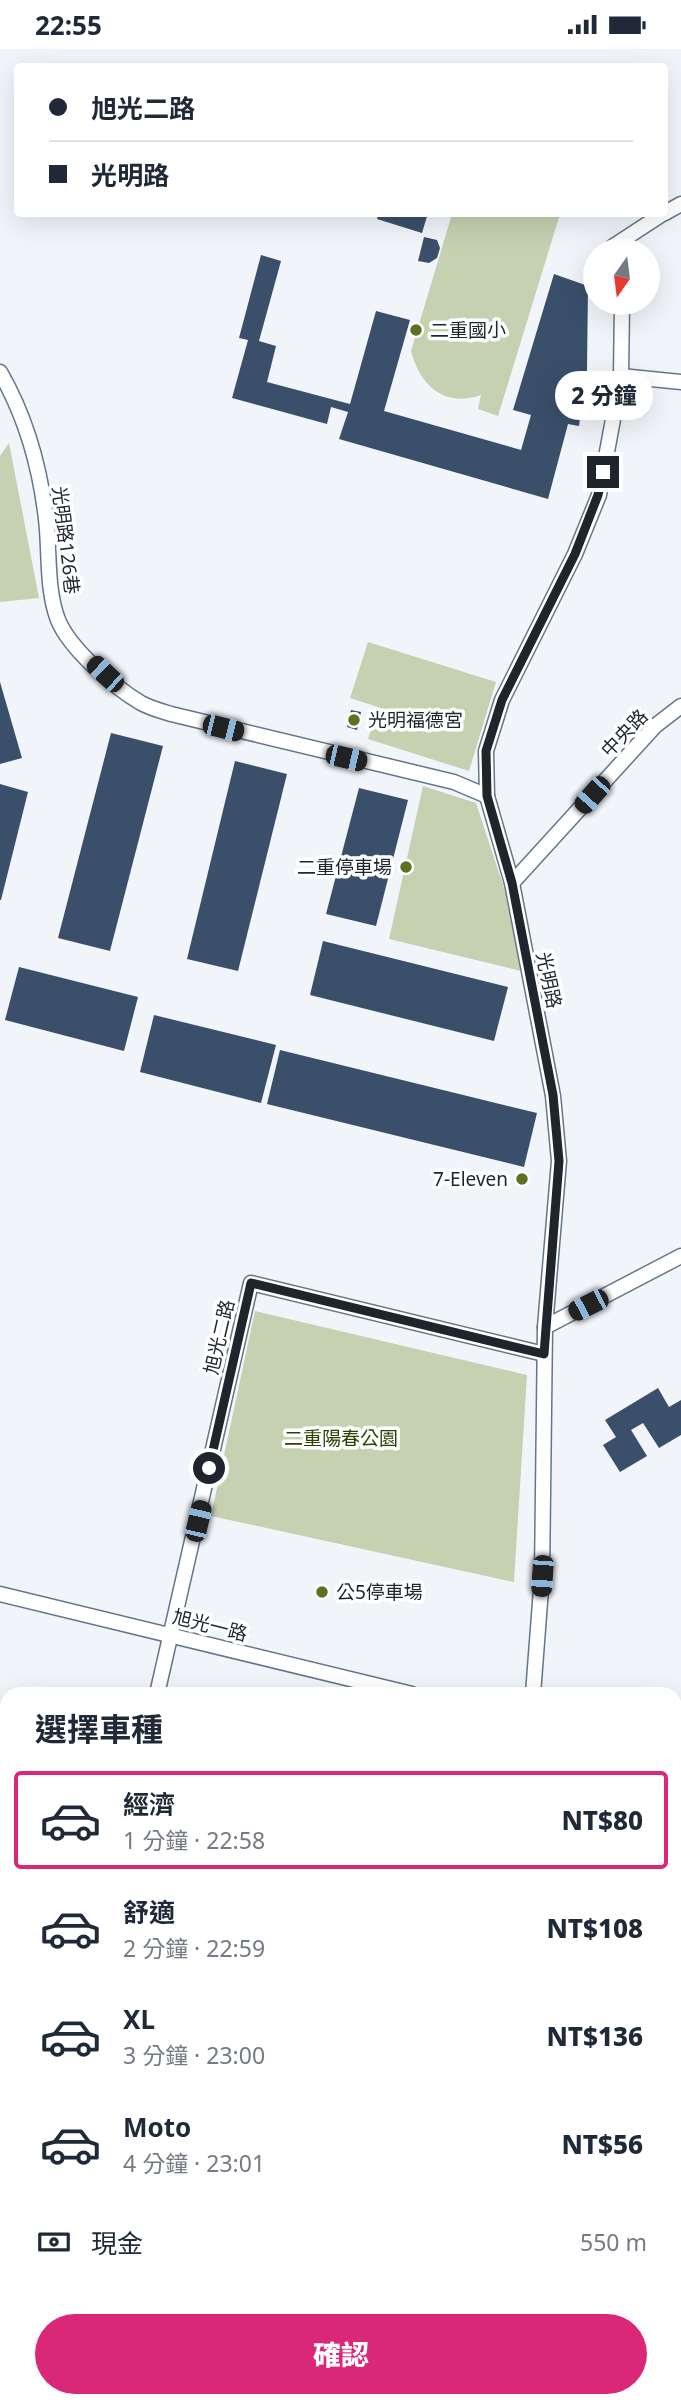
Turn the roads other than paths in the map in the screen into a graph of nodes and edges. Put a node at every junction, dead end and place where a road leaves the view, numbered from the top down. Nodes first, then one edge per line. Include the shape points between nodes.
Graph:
1 (658, 217) edge
2 (627, 238) edge
3 (622, 315) edge
4 (0, 372) edge
5 (621, 376) junction
6 (681, 382) edge
7 (681, 706) edge
8 (487, 796) junction
9 (512, 883) junction
10 (681, 1257) edge
11 (545, 1327) junction
12 (544, 1354) junction
13 (0, 1594) edge
14 (170, 1636) junction
15 (159, 1687) edge
16 (383, 1687) edge
17 (534, 1687) edge

1 - 2 street
3 - 5 street, 光明路
4 - 8 street, 光明路126巷 via 34,450 58,620 72,643 105,674 141,703 171,714 454,782
5 - 6 street
5 - 8 street, 光明路 via 598,495 575,554 502,700 486,751
7 - 9 street, 中央路 via 654,726
8 - 9 street, 光明路
9 - 11 street, 光明路 via 553,1095 558,1150
10 - 11 street
11 - 12 street, 光明路
12 - 14 street, 旭光二路 via 251,1283
12 - 17 street, 光明路 via 542,1576
13 - 14 street, 旭光一路
14 - 15 street, 旭光二路
14 - 16 street, 旭光一路

